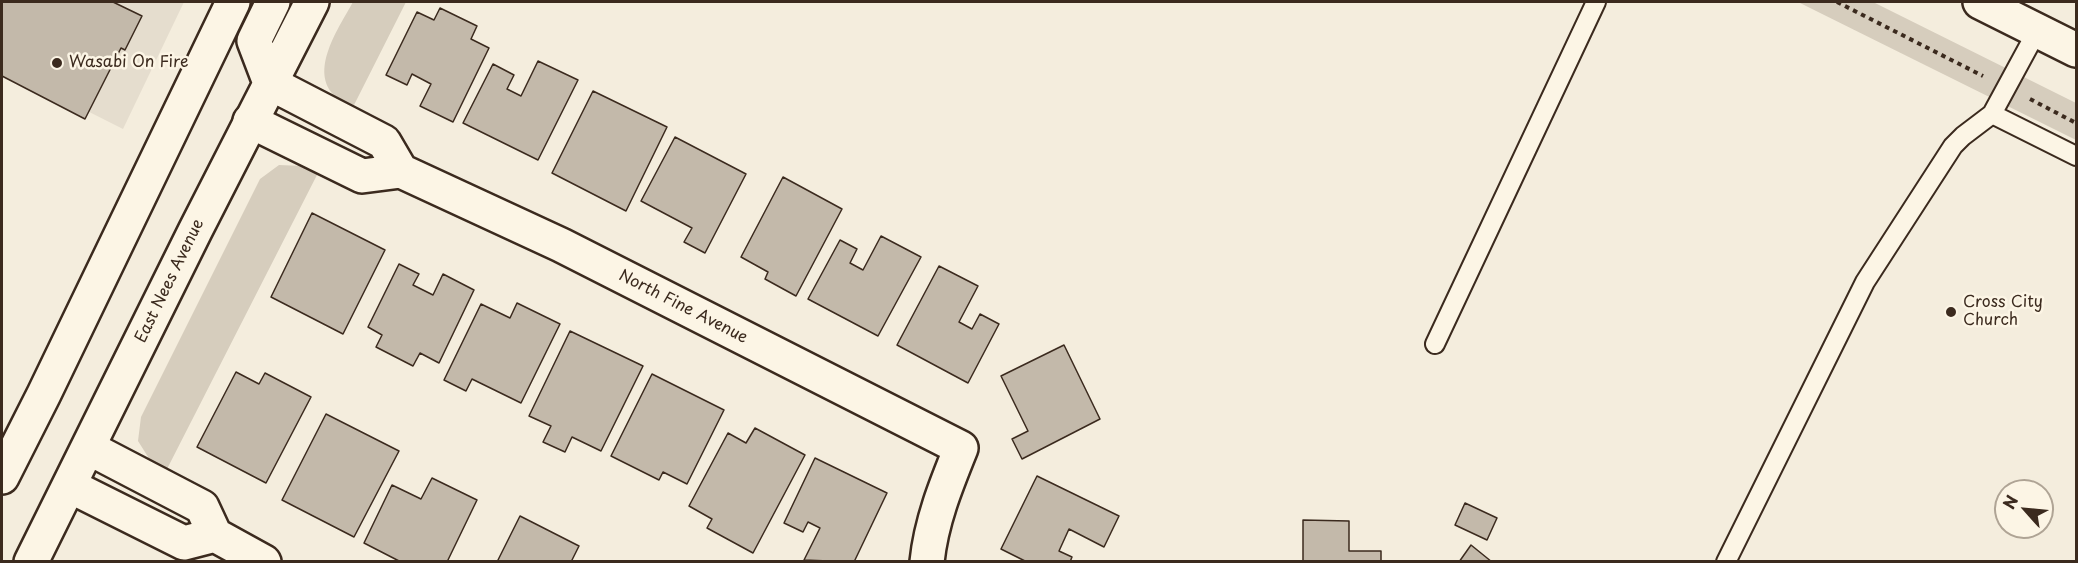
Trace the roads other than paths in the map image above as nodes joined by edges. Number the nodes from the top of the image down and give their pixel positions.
1 (233, 2) edge
2 (273, 2) edge
3 (312, 2) edge
4 (1596, 2) edge
5 (1980, 2) edge
6 (2037, 31) junction
7 (2076, 50) edge
8 (270, 83) junction
9 (1992, 114) junction
10 (250, 121) junction
11 (2076, 156) edge
12 (401, 171) junction
13 (1435, 344) dead end
14 (89, 448) junction
15 (2, 477) edge
16 (70, 486) junction
17 (215, 535) junction
18 (31, 561) edge
19 (264, 561) edge
20 (927, 561) edge
21 (1726, 561) edge

1 - 15 street
2 - 8 street
3 - 8 street, East Nees Avenue
4 - 13 lane
5 - 6 street
6 - 7 street
6 - 9 lane
8 - 10 street, East Nees Avenue
8 - 12 street
9 - 11 lane
9 - 21 lane
10 - 12 street
10 - 14 street, East Nees Avenue
12 - 20 street, North Fine Avenue
14 - 16 street, East Nees Avenue
14 - 17 street
16 - 17 street
16 - 18 street, East Nees Avenue
17 - 19 street

